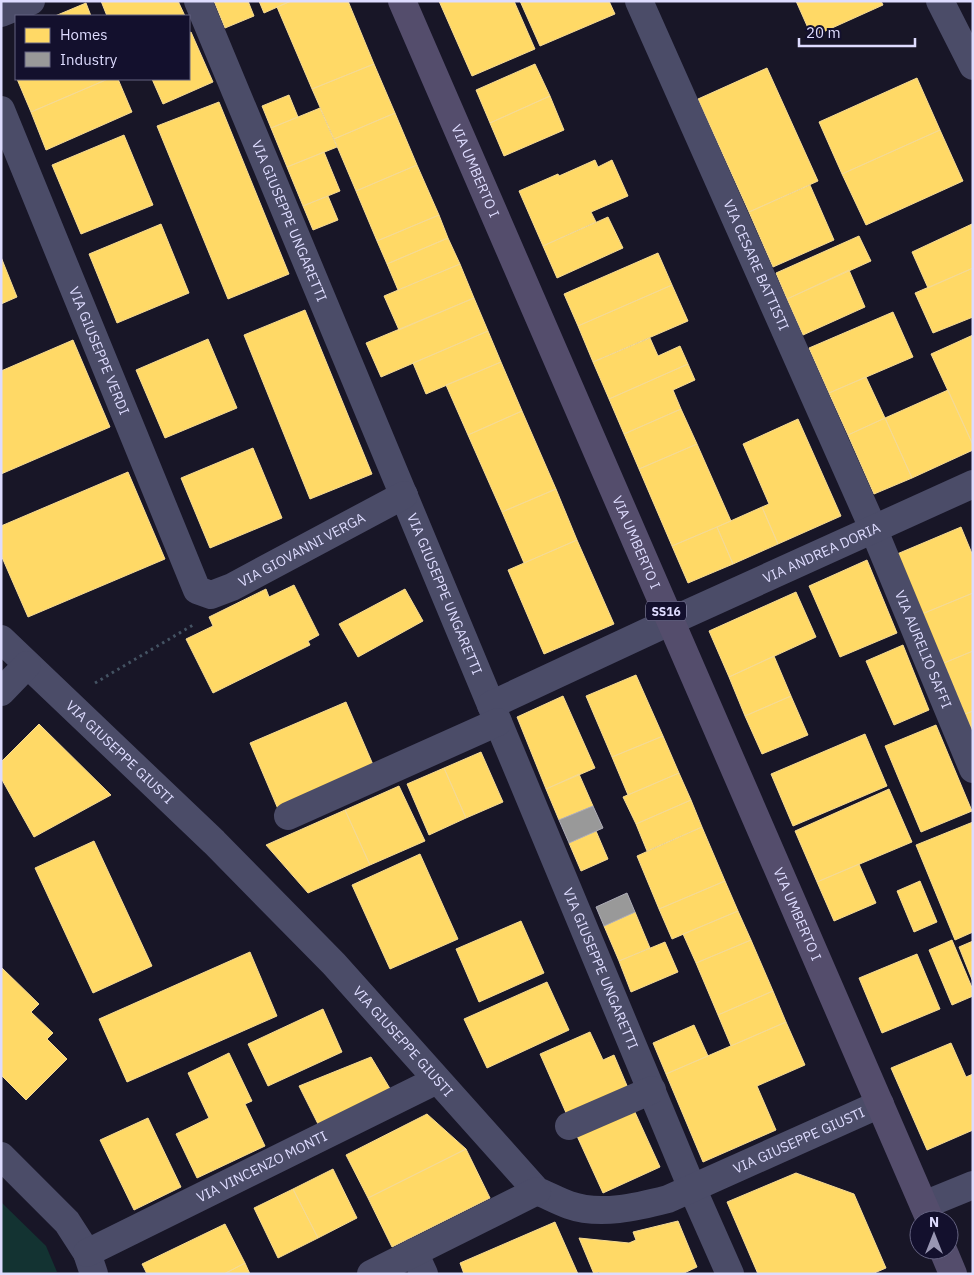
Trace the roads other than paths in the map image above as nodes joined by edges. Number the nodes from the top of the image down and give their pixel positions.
1 (31, 1) edge
2 (198, 1) edge
3 (402, 1) edge
4 (639, 1) edge
5 (940, 1) edge
6 (1, 12) edge
7 (973, 66) edge
8 (1, 110) edge
9 (973, 484) edge
10 (404, 495) junction
11 (874, 528) junction
12 (204, 593) joint
13 (671, 621) junction
14 (1, 639) edge
15 (27, 664) junction
16 (1, 692) edge
17 (495, 714) junction
18 (973, 768) edge
19 (288, 816) dead end
20 (437, 1080) junction
21 (652, 1090) junction
22 (880, 1104) junction
23 (569, 1126) dead end
24 (1, 1156) edge
25 (973, 1185) edge
26 (692, 1188) junction
27 (537, 1191) junction
28 (926, 1210) edge
29 (932, 1210) edge
30 (947, 1260) edge
31 (91, 1263) edge
32 (419, 1263) edge
33 (371, 1274) edge
34 (730, 1274) edge
35 (953, 1274) edge

1 - 6 street
2 - 10 street, VIA GIUSEPPE UNGARETTI
3 - 13 main road, VIA UMBERTO I / SS16
4 - 11 street, VIA CESARE BATTISTI
5 - 7 street
8 - 12 street, VIA GIUSEPPE VERDI
9 - 11 street, VIA ANDREA DORIA
10 - 12 street, VIA GIOVANNI VERGA
10 - 17 street, VIA GIUSEPPE UNGARETTI
11 - 13 street, VIA ANDREA DORIA
11 - 18 street, VIA AURELIO SAFFI
13 - 17 street, VIA ANDREA DORIA
13 - 22 main road, VIA UMBERTO I / SS16
14 - 15 street, VIA GIUSEPPE GIUSTI
15 - 16 street
15 - 20 street, VIA GIUSEPPE GIUSTI
17 - 19 street, VIA ANDREA DORIA
17 - 21 street, VIA GIUSEPPE UNGARETTI
20 - 27 street, VIA GIUSEPPE GIUSTI
20 - 31 street, VIA VINCENZO MONTI
21 - 23 street
21 - 26 street, VIA GIUSEPPE UNGARETTI
22 - 26 street, VIA GIUSEPPE GIUSTI
22 - 28 main road, VIA UMBERTO I / SS16
24 - 31 street
25 - 29 street
26 - 27 street, VIA GIUSEPPE GIUSTI
26 - 34 street, VIA GIUSEPPE UNGARETTI
27 - 32 street
30 - 35 main road
32 - 33 street

